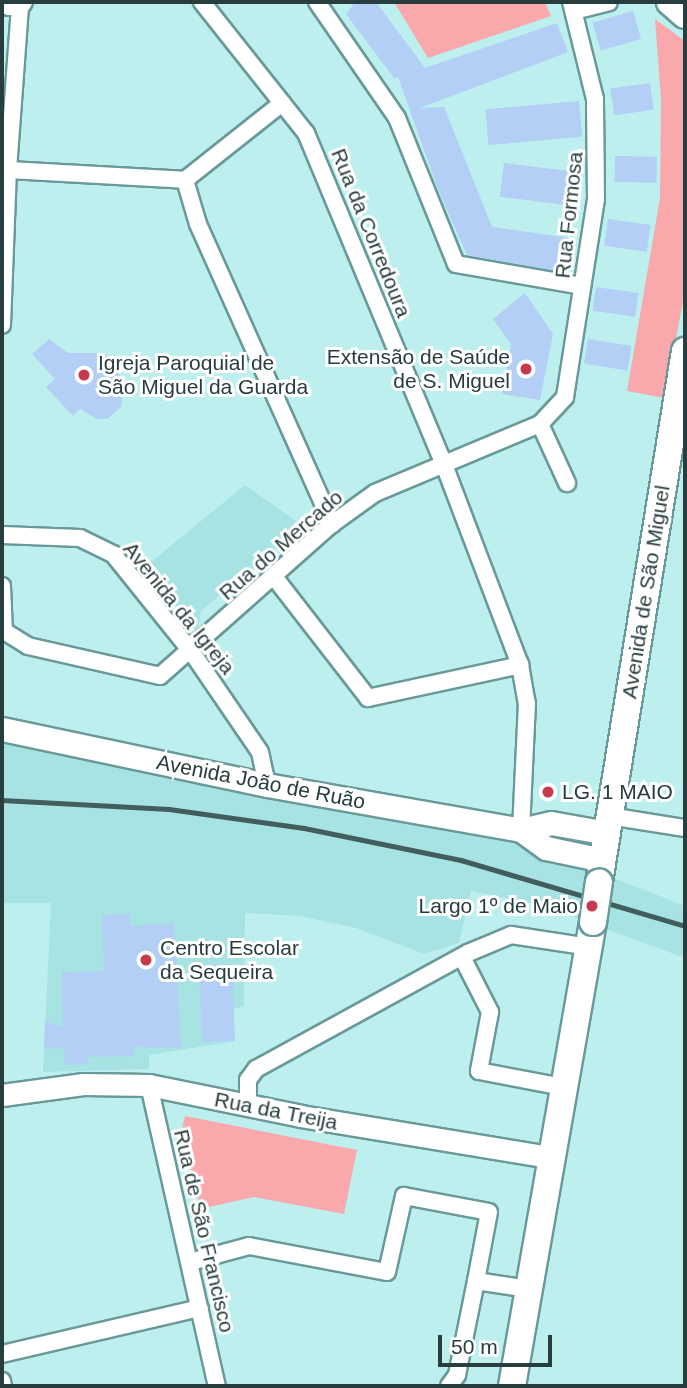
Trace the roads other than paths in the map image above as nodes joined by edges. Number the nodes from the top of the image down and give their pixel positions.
1 (202, 2) edge
2 (317, 2) edge
3 (609, 2) edge
4 (670, 2) edge
5 (22, 5) edge
6 (2, 6) edge
7 (573, 6) edge
8 (685, 16) edge
9 (282, 103) junction
10 (8, 170) junction
11 (185, 180) junction
12 (582, 286) junction
13 (3, 287) edge
14 (2, 325) edge
15 (685, 351) edge
16 (540, 424) junction
17 (677, 456) edge
18 (443, 462) junction
19 (566, 483) dead end
20 (331, 524) junction
21 (2, 536) edge
22 (275, 578) junction
23 (2, 586) edge
24 (191, 651) junction
25 (520, 665) junction
26 (2, 729) edge
27 (267, 785) junction
28 (608, 825) junction
29 (685, 828) edge
30 (521, 830) junction
31 (601, 871) junction
32 (591, 934) junction
33 (462, 957) junction
34 (149, 1085) junction
35 (562, 1087) junction
36 (2, 1095) edge
37 (248, 1106) junction
38 (549, 1157) junction
39 (190, 1262) junction
40 (476, 1281) junction
41 (528, 1289) junction
42 (200, 1308) junction
43 (2, 1354) edge
44 (2, 1381) edge
45 (3, 1386) edge
46 (217, 1386) edge
47 (449, 1386) edge
48 (512, 1386) edge

1 - 9 street, Rua da Corredoura
2 - 12 street
3 - 7 street
4 - 8 main road
5 - 6 street
5 - 10 street
7 - 12 street, Rua Formosa
9 - 11 street
9 - 18 street, Rua da Corredoura
10 - 11 street
10 - 13 street
11 - 20 street
12 - 16 street, Rua Formosa
13 - 14 street
15 - 17 main road, Avenida de São Miguel
16 - 18 street, Rua Formosa
16 - 19 street
17 - 28 main road, Avenida de São Miguel
18 - 20 street, Rua do Mercado
18 - 25 street, Rua da Corredoura
20 - 22 street, Rua do Mercado
21 - 24 street, Avenida da Igreja
22 - 24 street, Rua do Mercado
22 - 25 street
23 - 24 street, Rua do Mercado
24 - 27 street, Avenida da Igreja
25 - 30 street, Rua da Corredoura
26 - 27 main road, Avenida João de Ruão
27 - 30 main road, Avenida João de Ruão
28 - 29 street
28 - 30 main road
28 - 31 main road, Avenida de São Miguel
30 - 31 main road
31 - 32 main road, Avenida de São Miguel, bridge
32 - 33 street
32 - 35 main road, Avenida de São Miguel
33 - 35 street
33 - 37 street
34 - 36 street, Rua da Treija
34 - 37 street, Rua da Treija
34 - 39 street, Rua de São Francisco
35 - 38 main road, Avenida de São Miguel
37 - 38 street, Rua da Treija
38 - 41 main road, Avenida de São Miguel
39 - 40 street
39 - 42 street, Rua de São Francisco
40 - 41 street
40 - 47 street
41 - 48 main road, Avenida de São Miguel
42 - 43 street
42 - 46 street, Rua de São Francisco
44 - 45 street

